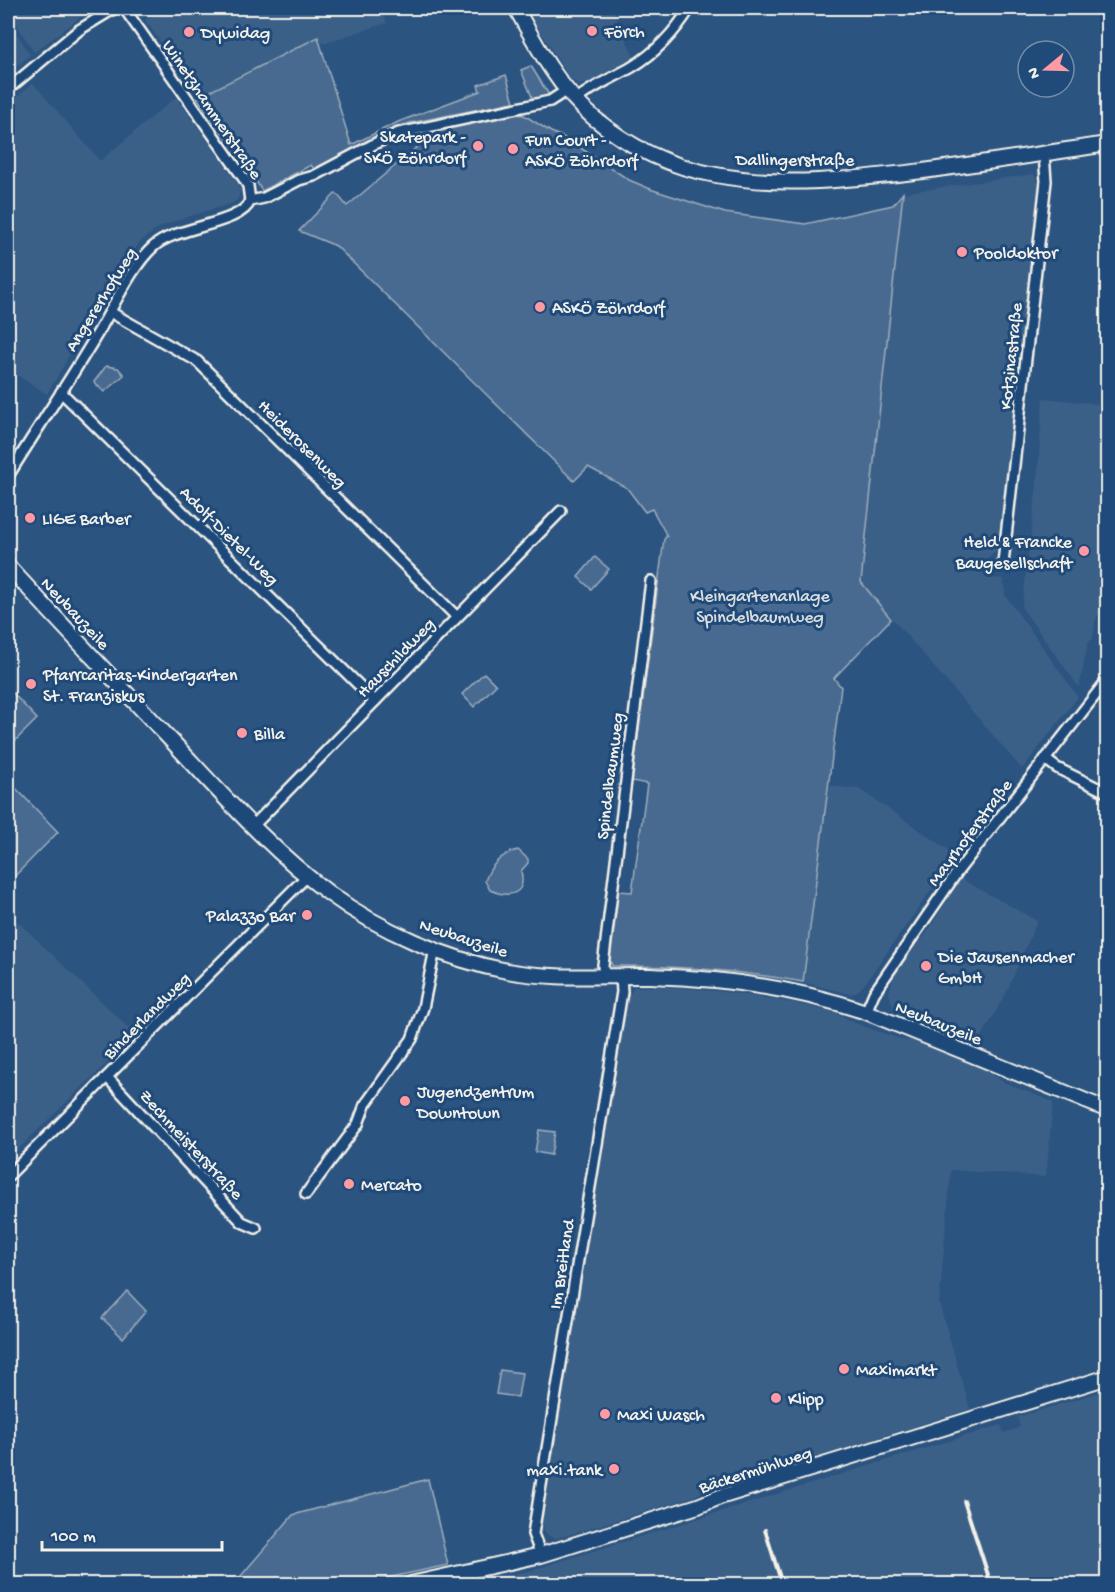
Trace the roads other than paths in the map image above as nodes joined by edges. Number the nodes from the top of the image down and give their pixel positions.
1 (115, 8) edge
2 (124, 8) edge
3 (516, 8) edge
4 (690, 8) edge
5 (8, 89) edge
6 (572, 95) junction
7 (1107, 144) edge
8 (1044, 154) junction
9 (250, 201) junction
10 (110, 312) junction
11 (61, 392) junction
12 (8, 476) edge
13 (561, 511) dead end
14 (1003, 563) dead end
15 (8, 566) edge
16 (651, 580) dead end
17 (457, 617) junction
18 (1107, 678) edge
19 (375, 701) junction
20 (1045, 759) junction
21 (1107, 793) edge
22 (253, 826) junction
23 (307, 876) junction
24 (435, 949) junction
25 (604, 976) junction
26 (621, 976) junction
27 (866, 1012) junction
28 (107, 1077) junction
29 (1107, 1110) edge
30 (8, 1176) edge
31 (306, 1194) dead end
32 (256, 1228) dead end
33 (1107, 1377) edge
34 (541, 1556) junction
35 (411, 1584) edge

1 - 5 street
2 - 9 street, Winetzhammerstraße
3 - 6 street, Dallingerstraße
4 - 6 street, Angererhofweg
6 - 8 street, Dallingerstraße
6 - 9 street, Angererhofweg
7 - 8 street, Dallingerstraße
8 - 14 street, Kotzinastraße
9 - 10 street, Angererhofweg
10 - 11 street, Angererhofweg
10 - 17 street, Heiderosenweg
11 - 12 street, Angererhofweg
11 - 19 street, Adolf-Dietel-Weg
13 - 17 street, Hauschildweg
15 - 22 street, Neubauzeile
16 - 25 street, Spindelbaumweg
17 - 19 street, Hauschildweg
18 - 20 street, Mayrhoferstraße
19 - 22 street, Hauschildweg
20 - 21 street
20 - 27 street, Mayrhoferstraße
22 - 23 street, Neubauzeile
23 - 24 street, Neubauzeile
23 - 28 street, Binderlandweg
24 - 25 street, Neubauzeile
24 - 31 street
25 - 26 street, Neubauzeile
26 - 27 street, Neubauzeile
26 - 34 street, Im Breitland
27 - 29 street, Neubauzeile
28 - 30 street, Binderlandweg
28 - 32 street, Zechmeisterstraße
33 - 34 street, Bäckermühlweg
34 - 35 street, Bäckermühlweg

